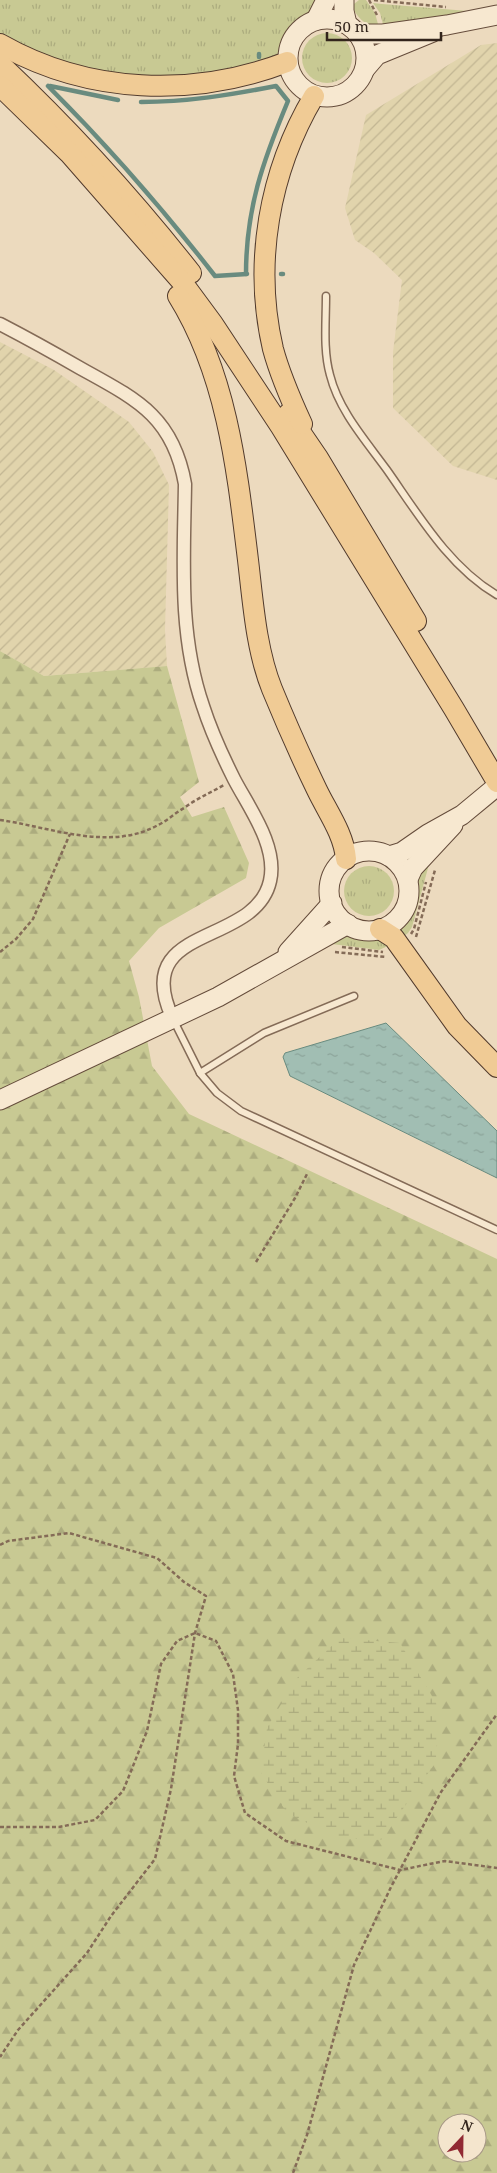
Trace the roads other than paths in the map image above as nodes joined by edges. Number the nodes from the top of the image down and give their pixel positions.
1 (326, 0) edge
2 (344, 0) edge
3 (497, 15) edge
4 (450, 16) junction
5 (316, 20) junction
6 (352, 29) junction
7 (0, 44) edge
8 (287, 62) junction
9 (0, 64) edge
10 (364, 69) junction
11 (0, 86) edge
12 (314, 96) junction
13 (139, 233) junction
14 (326, 296) dead end
15 (0, 324) edge
16 (318, 458) junction
17 (497, 595) edge
18 (494, 769) edge
19 (497, 786) edge
20 (462, 815) junction
21 (389, 856) junction
22 (346, 859) junction
23 (408, 879) junction
24 (332, 903) junction
25 (348, 924) junction
26 (380, 929) junction
27 (278, 962) junction
28 (354, 996) dead end
29 (173, 1018) junction
30 (497, 1067) edge
31 (200, 1073) junction
32 (0, 1100) edge
33 (497, 1230) edge

1 - 5 street
2 - 6 street
3 - 4 street
4 - 6 street
4 - 10 street
5 - 6 street
5 - 8 street
6 - 10 street
7 - 8 main road
8 - 12 street
9 - 16 main road
10 - 12 street
11 - 13 main road
12 - 16 main road
13 - 18 main road
13 - 22 main road
14 - 17 lane
15 - 29 street
16 - 18 main road
19 - 20 street
20 - 21 street
20 - 23 street
21 - 22 street
21 - 23 street
22 - 24 street
23 - 26 street
24 - 25 street
24 - 27 street
25 - 26 street
25 - 27 street
26 - 30 main road
27 - 29 street
28 - 31 lane
29 - 31 lane
29 - 32 street
31 - 33 lane

